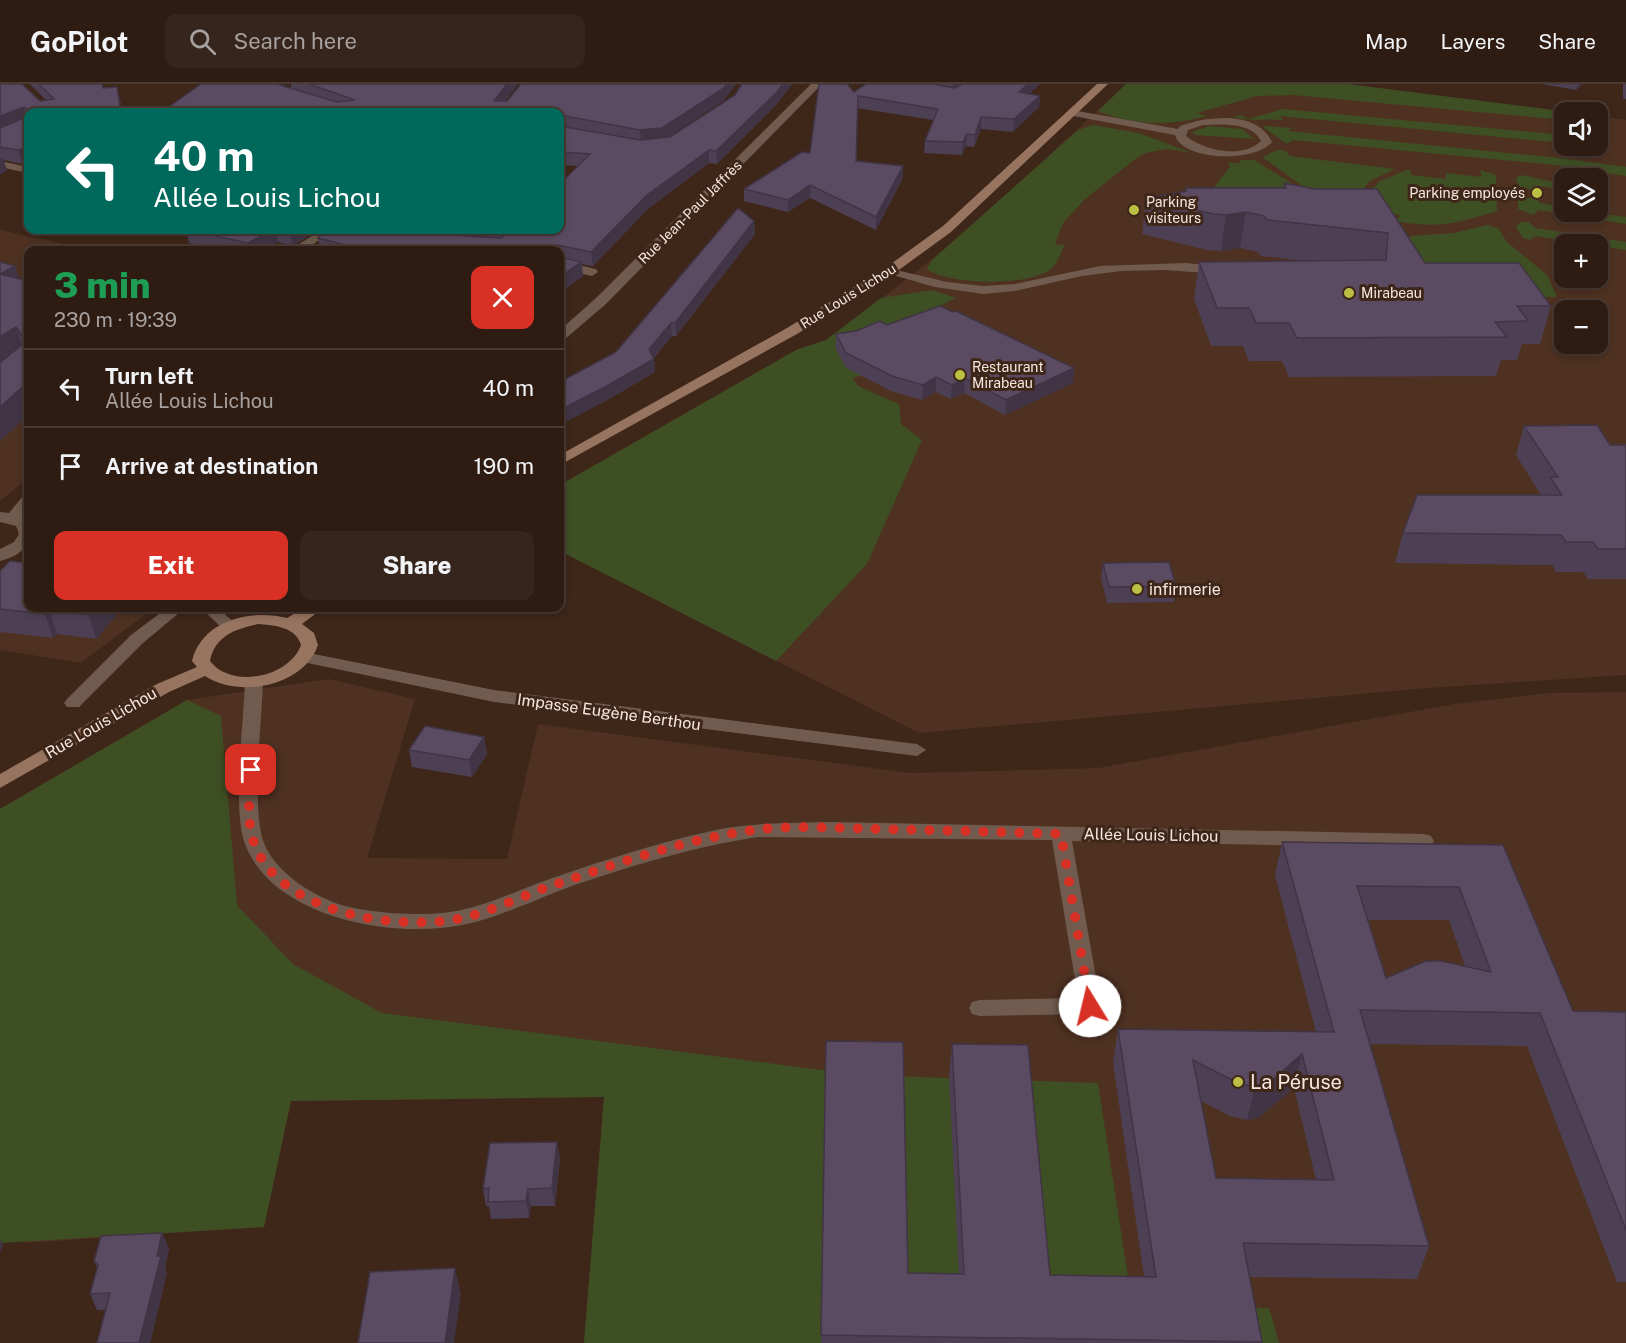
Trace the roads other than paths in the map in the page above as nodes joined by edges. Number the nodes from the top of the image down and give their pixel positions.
1 (817, 84) edge
2 (1103, 84) edge
3 (1072, 113) junction
4 (1180, 132) junction
5 (0, 164) edge
6 (24, 169) edge
7 (322, 234) edge
8 (303, 246) edge
9 (564, 266) edge
10 (592, 272) dead end
11 (888, 272) junction
12 (1230, 272) edge
13 (564, 333) edge
14 (564, 459) edge
15 (24, 502) edge
16 (6, 518) edge
17 (24, 526) edge
18 (24, 546) edge
19 (0, 556) edge
20 (172, 612) edge
21 (214, 612) edge
22 (309, 612) edge
23 (291, 623) junction
24 (230, 626) junction
25 (303, 657) junction
26 (205, 669) junction
27 (254, 681) junction
28 (73, 703) dead end
29 (917, 750) dead end
30 (0, 782) edge
31 (1061, 834) junction
32 (1425, 841) edge
33 (980, 1008) dead end

1 - 13 street, Rue Jean-Paul Jaffrès
2 - 3 main road, Rue Louis Lichou
3 - 4 street
3 - 11 main road, Rue Louis Lichou
4 - 4 street
5 - 6 street
7 - 8 street
9 - 10 street
11 - 12 street
11 - 14 main road, Rue Louis Lichou
15 - 16 street
16 - 17 street
18 - 19 street
20 - 28 street
21 - 24 street
22 - 23 main road
23 - 24 main road
23 - 25 main road
24 - 26 main road
25 - 27 main road
25 - 29 street, Impasse Eugène Berthou
26 - 27 main road
26 - 30 main road, Rue Louis Lichou
27 - 31 street, Allée Louis Lichou
31 - 32 street, Allée Louis Lichou
31 - 33 street

